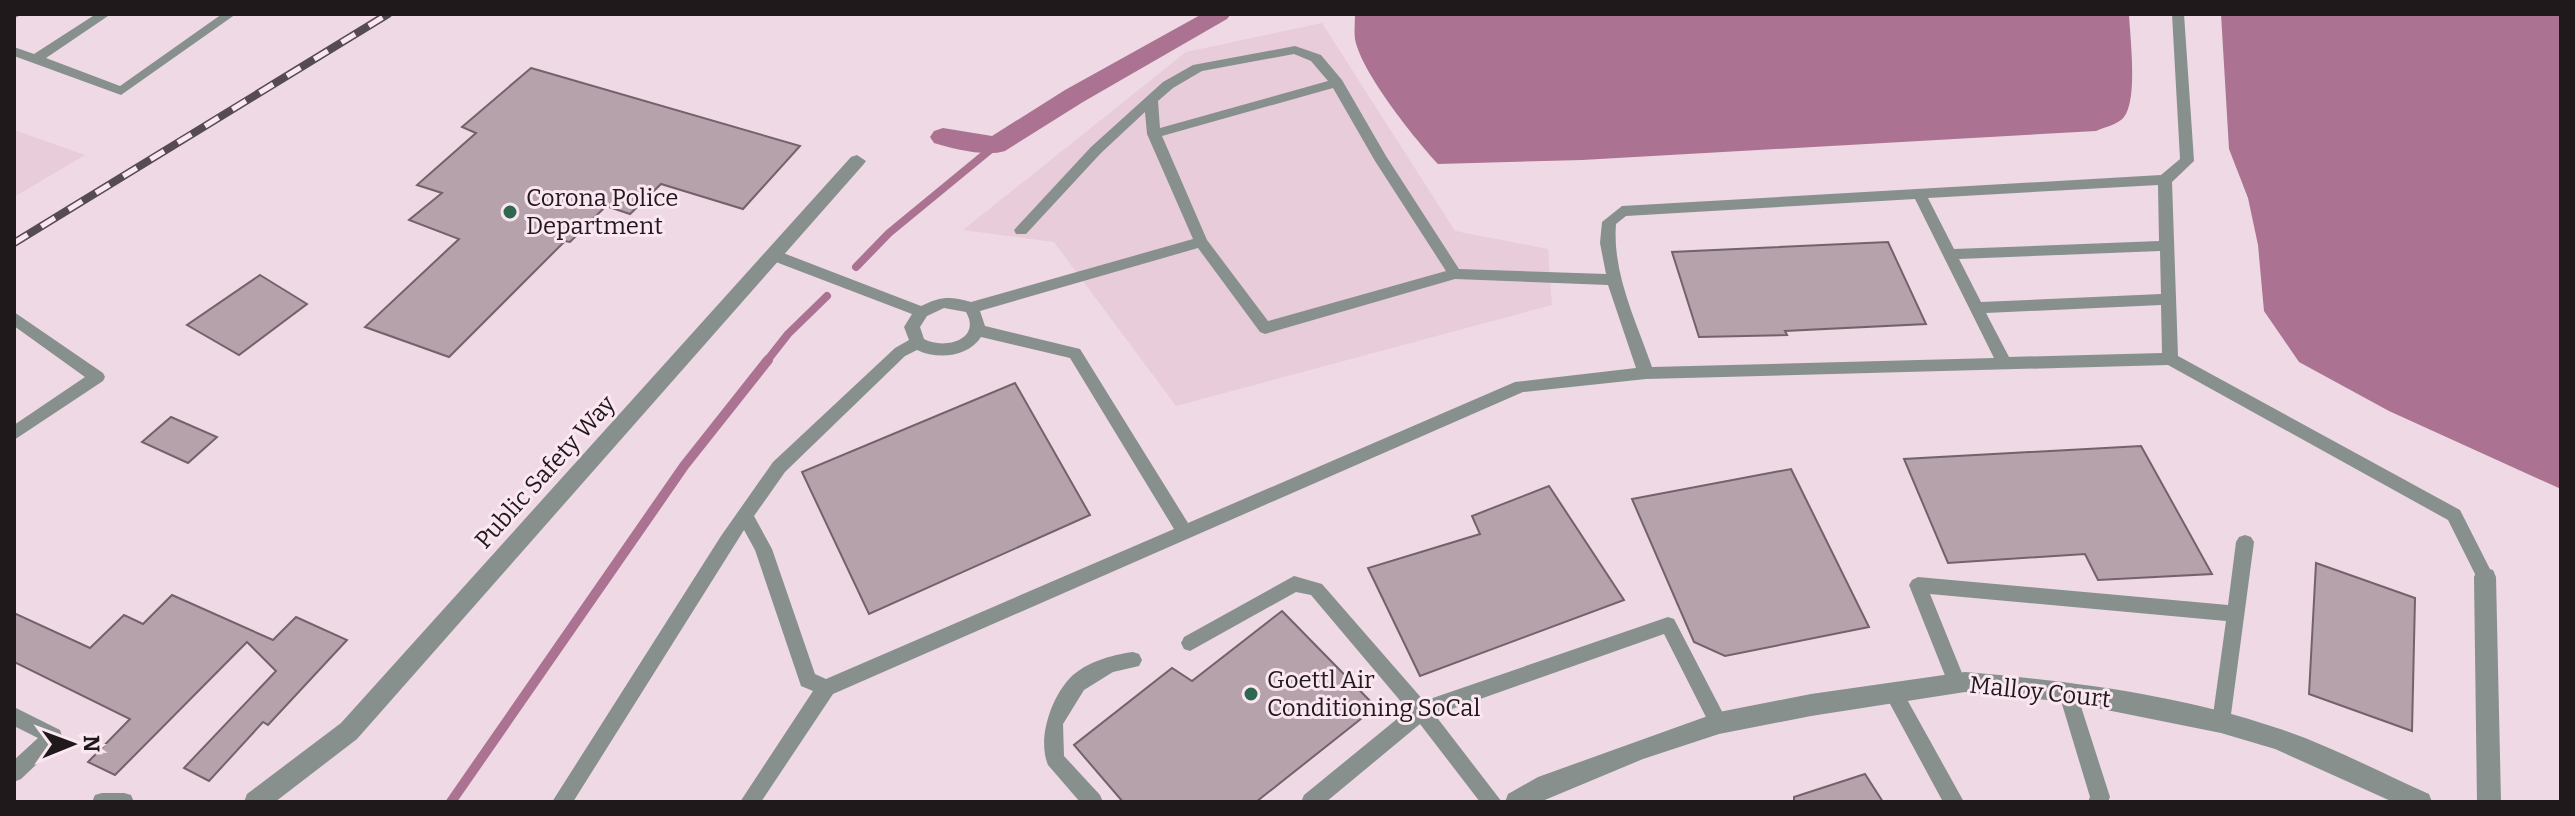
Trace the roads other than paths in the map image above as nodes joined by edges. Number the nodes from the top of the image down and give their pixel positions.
1 (105, 14) edge
2 (230, 14) edge
3 (2178, 14) edge
4 (14, 51) edge
5 (37, 58) junction
6 (1337, 83) junction
7 (1151, 100) junction
8 (1154, 134) junction
9 (857, 161) dead end
10 (2165, 180) junction
11 (1919, 194) junction
12 (1021, 230) dead end
13 (1201, 242) junction
14 (2166, 246) junction
15 (1949, 254) junction
16 (773, 255) junction
17 (1455, 274) junction
18 (1614, 280) junction
19 (2167, 299) junction
20 (971, 308) junction
21 (1976, 308) junction
22 (922, 312) junction
23 (14, 318) edge
24 (977, 330) junction
25 (917, 343) junction
26 (2170, 359) junction
27 (2004, 363) junction
28 (1646, 373) junction
29 (14, 434) edge
30 (745, 515) junction
31 (1185, 532) junction
32 (2245, 542) dead end
33 (2485, 577) joint
34 (2235, 614) junction
35 (1190, 643) dead end
36 (1133, 660) dead end
37 (1957, 683) junction
38 (826, 688) junction
39 (1892, 691) junction
40 (2067, 691) junction
41 (1421, 711) junction
42 (14, 716) edge
43 (2221, 722) junction
44 (1719, 723) junction
45 (14, 773) edge
46 (102, 802) edge
47 (124, 802) edge
48 (256, 802) edge
49 (562, 802) edge
50 (750, 802) edge
51 (1093, 802) edge
52 (1311, 802) edge
53 (1492, 802) edge
54 (1517, 802) edge
55 (1954, 802) edge
56 (2098, 802) edge
57 (2420, 802) edge
58 (2489, 802) edge

1 - 5 lane
2 - 5 lane
3 - 10 lane
4 - 5 lane
6 - 7 lane
6 - 8 lane
6 - 17 lane
7 - 8 lane
7 - 12 lane
8 - 13 lane
9 - 16 street, Public Safety Way
10 - 11 lane
10 - 14 lane
11 - 15 lane
11 - 18 lane
13 - 17 lane
13 - 20 lane
14 - 15 lane
14 - 19 lane
15 - 21 lane
16 - 22 lane
16 - 48 street, Public Safety Way
17 - 18 lane
18 - 28 lane
19 - 21 lane
19 - 26 lane
20 - 22 lane
20 - 24 lane
21 - 27 lane
22 - 25 lane
23 - 29 lane
24 - 25 lane
24 - 31 lane
25 - 30 lane
26 - 27 lane
26 - 33 lane
27 - 28 lane
28 - 31 lane
30 - 38 lane
30 - 49 lane
31 - 38 lane
32 - 34 lane
33 - 58 street
34 - 37 lane
34 - 43 lane
35 - 41 lane
36 - 51 lane
37 - 39 street, Malloy Court
37 - 40 street, Malloy Court
38 - 50 lane
39 - 44 street, Malloy Court
39 - 55 lane
40 - 43 street, Malloy Court
40 - 56 lane
41 - 44 lane
41 - 52 lane
41 - 53 lane
42 - 45 lane
43 - 57 street, Malloy Court
44 - 54 street, Malloy Court
46 - 47 lane

